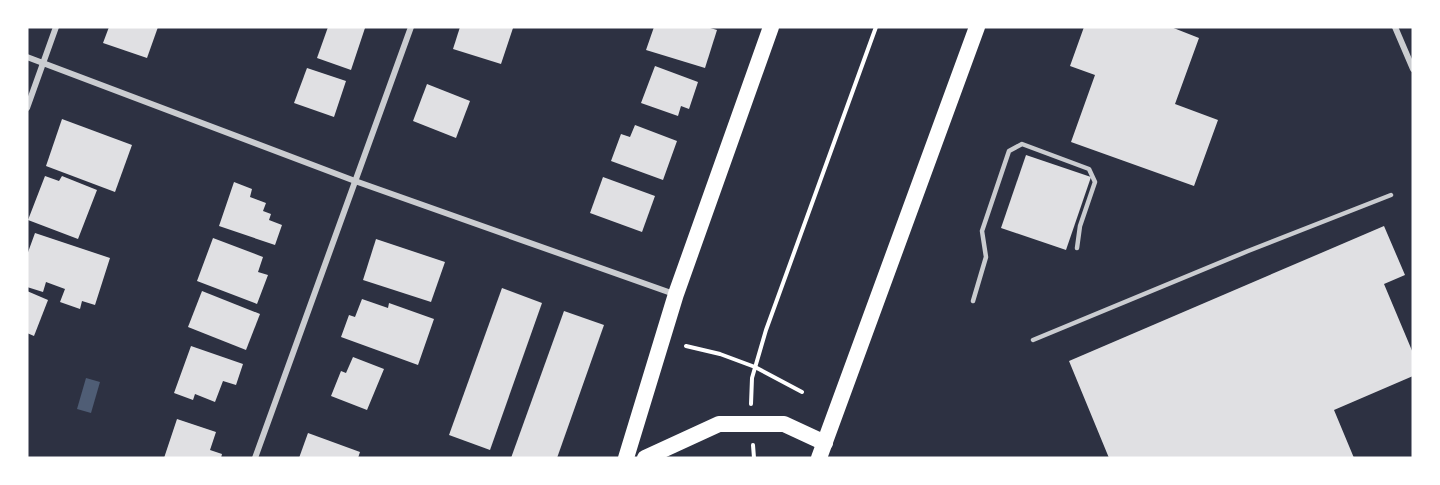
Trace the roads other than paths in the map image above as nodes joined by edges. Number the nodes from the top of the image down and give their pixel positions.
1 (56, 27) edge
2 (411, 27) edge
3 (771, 27) edge
4 (976, 27) edge
5 (1395, 27) edge
6 (27, 57) edge
7 (43, 63) junction
8 (1413, 69) edge
9 (27, 108) edge
10 (355, 181) junction
11 (1391, 195) dead end
12 (1077, 248) dead end
13 (676, 294) junction
14 (973, 301) dead end
15 (1033, 340) dead end
16 (822, 450) edge
17 (255, 458) edge
18 (626, 458) edge
19 (645, 458) edge

1 - 7 street
2 - 10 street
3 - 13 highway
4 - 16 highway
5 - 8 street
6 - 7 street
7 - 9 street
7 - 10 street
10 - 13 street
10 - 17 street
11 - 15 lane
12 - 14 lane
13 - 18 highway
16 - 19 highway

